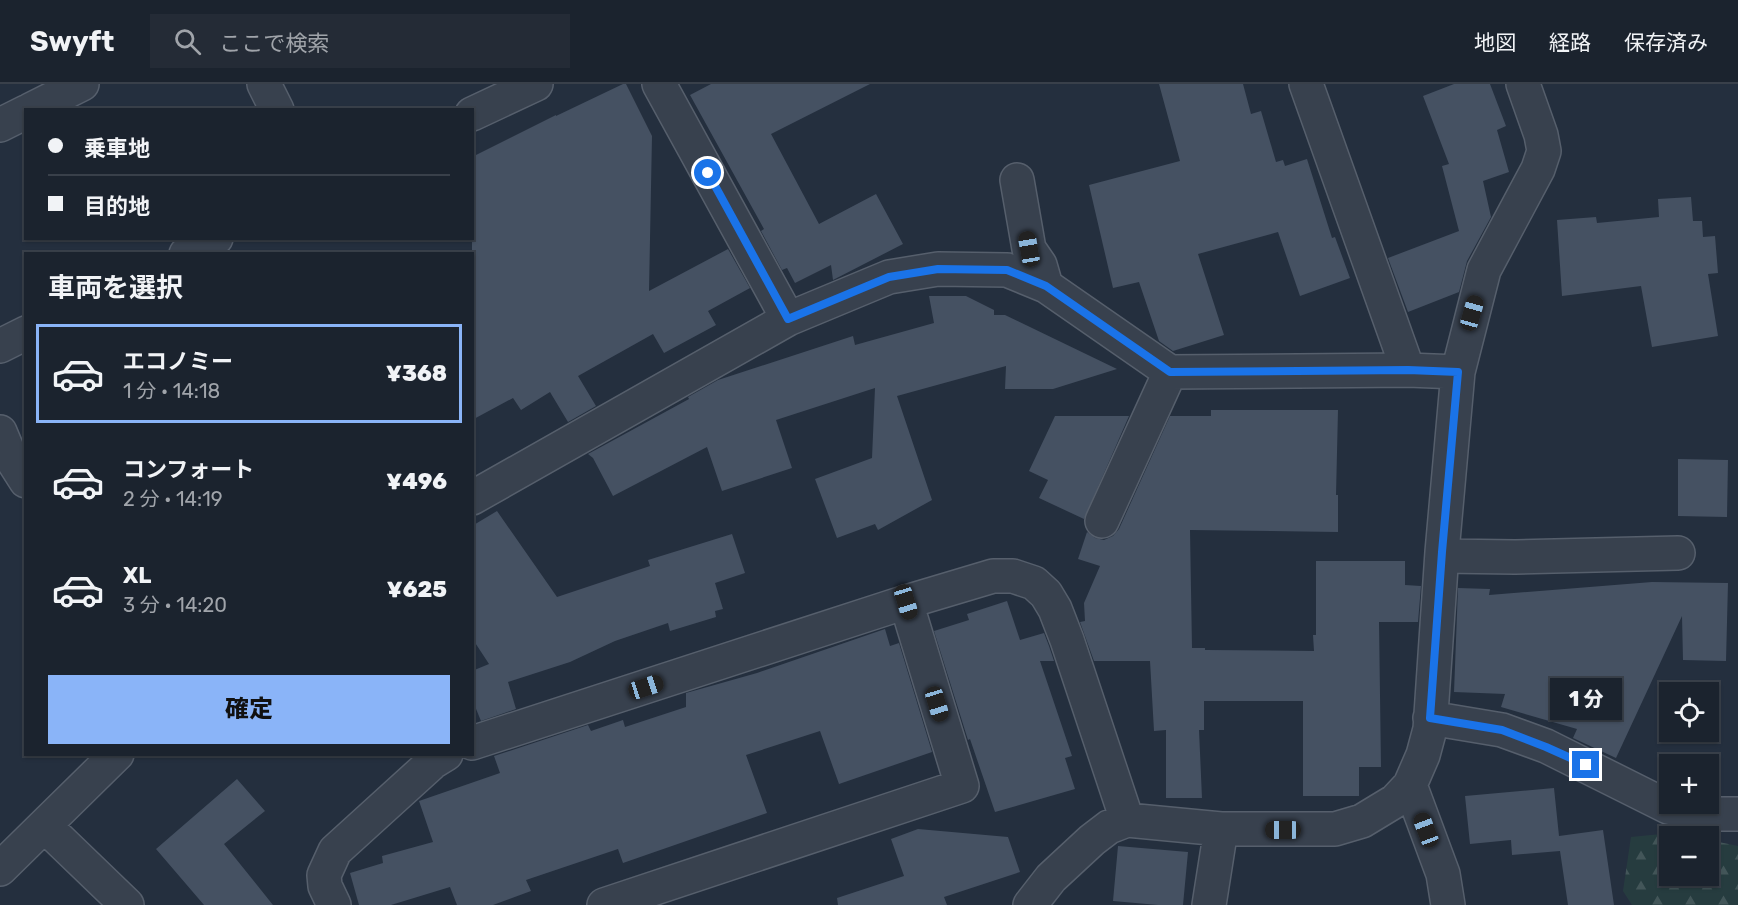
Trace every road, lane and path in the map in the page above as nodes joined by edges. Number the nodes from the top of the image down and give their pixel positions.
1 (81, 84) edge
2 (264, 84) edge
3 (536, 84) edge
4 (1306, 84) edge
5 (1524, 84) edge
6 (665, 86) edge
7 (34, 108) edge
8 (276, 108) edge
9 (24, 113) edge
10 (474, 113) edge
11 (0, 125) edge
12 (1017, 180) dead end
13 (212, 240) edge
14 (190, 252) edge
15 (1046, 286) junction
16 (788, 319) junction
17 (24, 334) edge
18 (0, 346) edge
19 (1408, 370) junction
20 (1170, 372) junction
21 (1458, 372) junction
22 (0, 432) edge
23 (24, 478) edge
24 (474, 497) edge
25 (1102, 521) dead end
26 (1678, 553) dead end
27 (1442, 556) junction
28 (906, 602) junction
29 (1430, 718) junction
30 (474, 742) edge
31 (115, 756) edge
32 (443, 756) edge
33 (1410, 785) junction
34 (1738, 814) edge
35 (1127, 820) junction
36 (45, 826) junction
37 (1221, 830) junction
38 (1072, 858) junction
39 (0, 869) edge
40 (127, 905) edge
41 (334, 905) edge
42 (604, 905) edge
43 (1030, 905) edge
44 (1054, 905) edge
45 (1209, 905) edge
46 (1448, 905) edge

1 - 7 street
2 - 8 street
3 - 10 street
4 - 19 street
5 - 21 street
6 - 16 street
9 - 11 street
12 - 15 street
13 - 14 street
15 - 16 street
15 - 20 street
16 - 24 street
17 - 18 street
19 - 20 street
19 - 21 street
20 - 25 street
21 - 27 street
22 - 23 street
26 - 27 street
27 - 29 street
28 - 30 street
28 - 35 street
28 - 42 street
29 - 33 street
29 - 34 street
31 - 36 street
32 - 41 street
33 - 37 street
33 - 46 street
35 - 37 street
35 - 38 street
36 - 39 street
36 - 40 street
37 - 45 street
38 - 43 street
38 - 44 street

